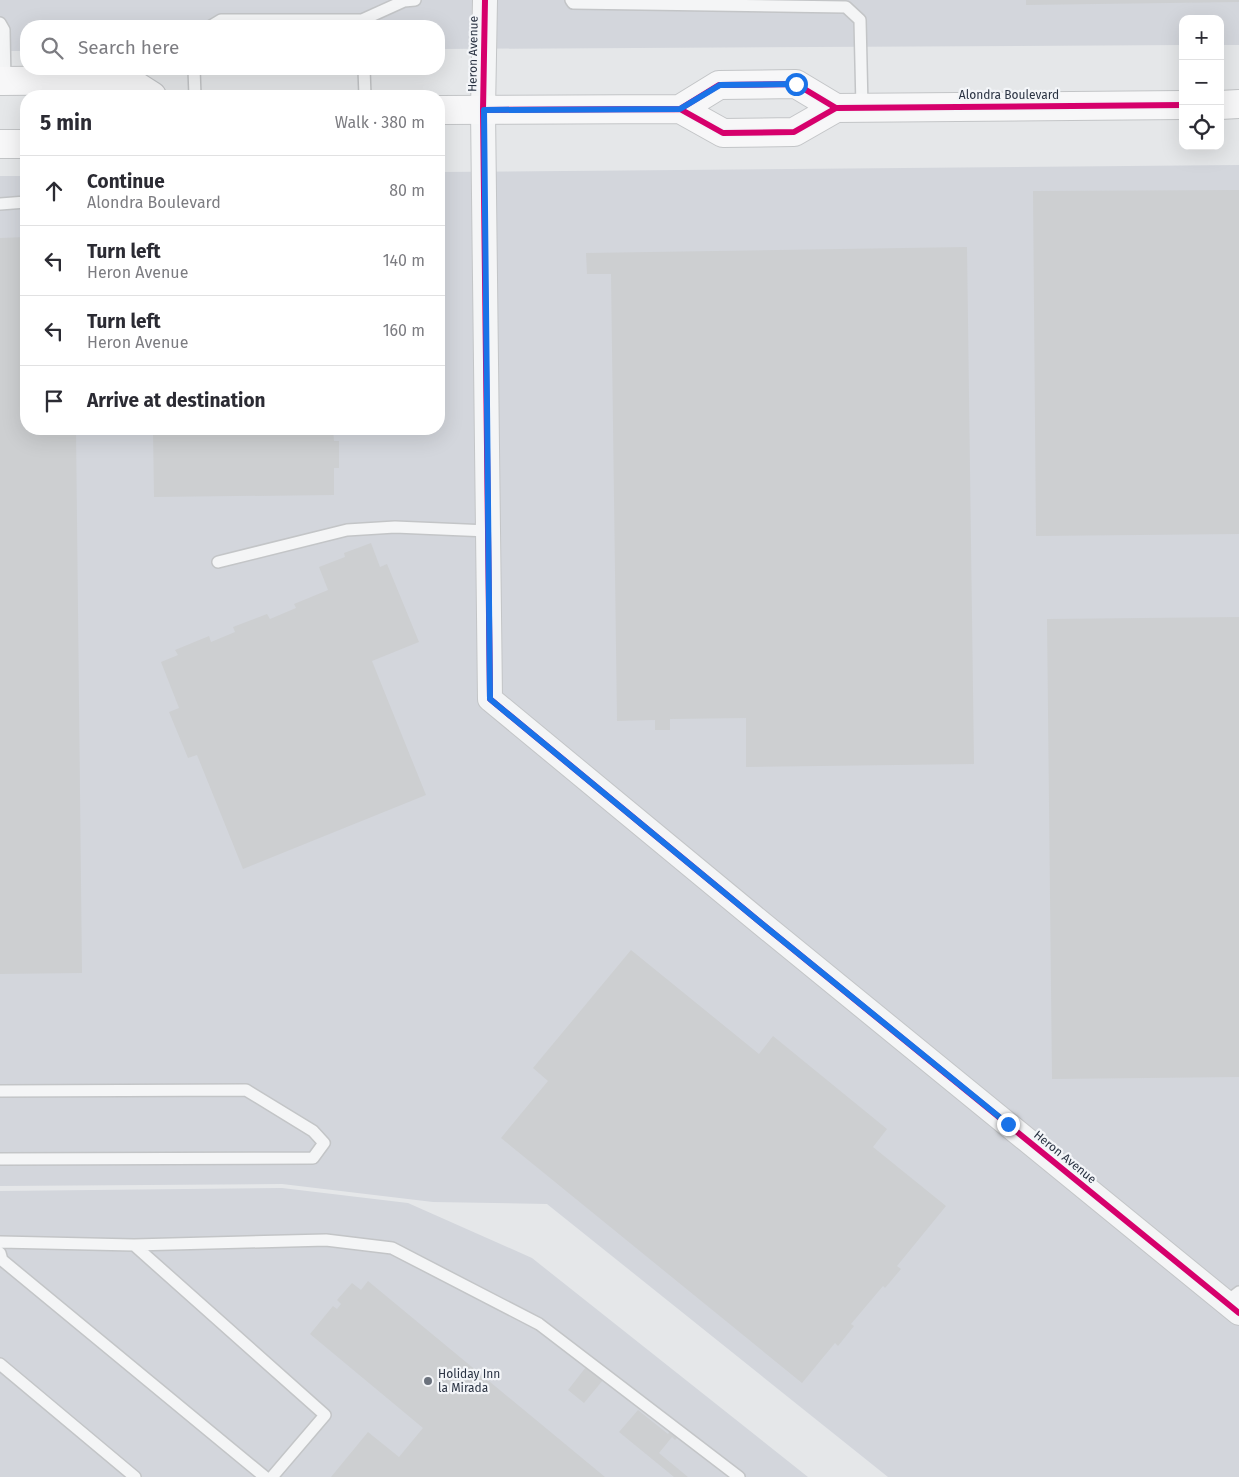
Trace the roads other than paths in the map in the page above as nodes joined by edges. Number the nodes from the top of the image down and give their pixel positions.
1 (415, 0) edge
2 (485, 0) edge
3 (571, 0) edge
4 (368, 20) edge
5 (0, 23) edge
6 (194, 75) edge
7 (364, 75) edge
8 (3, 81) edge
9 (143, 90) edge
10 (195, 90) edge
11 (365, 90) edge
12 (1239, 104) edge
13 (1179, 105) edge
14 (1224, 105) edge
15 (849, 108) junction
16 (680, 109) junction
17 (445, 110) edge
18 (484, 110) junction
19 (0, 144) edge
20 (20, 144) edge
21 (20, 202) edge
22 (0, 204) edge
23 (488, 531) junction
24 (218, 562) dead end
25 (0, 1090) edge
26 (0, 1159) edge
27 (0, 1242) edge
28 (134, 1245) junction
29 (0, 1253) edge
30 (1235, 1302) edge
31 (0, 1364) edge
32 (135, 1477) edge
33 (265, 1477) edge
34 (272, 1477) edge
35 (739, 1477) edge

1 - 4 lane
2 - 18 street, Heron Avenue
3 - 15 lane
5 - 8 lane
6 - 10 lane
7 - 11 lane
8 - 9 main road
12 - 14 main road
13 - 15 main road, Alondra Boulevard
15 - 16 main road, Alondra Boulevard
15 - 16 main road
16 - 18 main road, Alondra Boulevard
17 - 18 main road, Alondra Boulevard
18 - 23 street, Heron Avenue
19 - 20 main road
21 - 22 lane
23 - 24 lane
23 - 30 street, Heron Avenue
25 - 26 lane
27 - 28 lane
28 - 34 lane
28 - 35 lane
29 - 33 lane
31 - 32 lane

